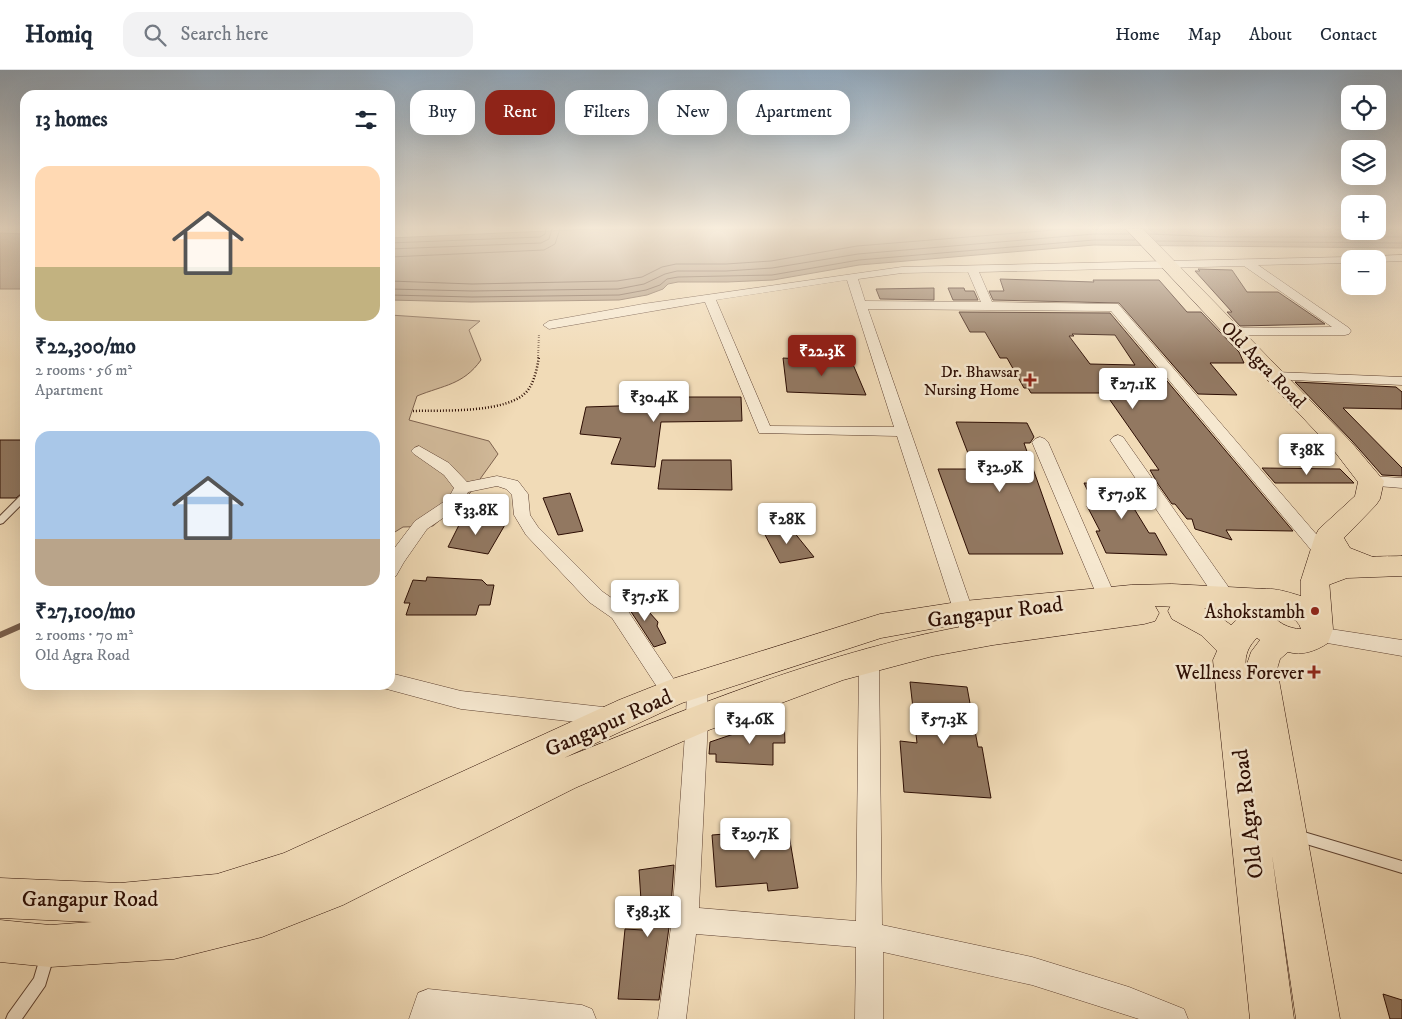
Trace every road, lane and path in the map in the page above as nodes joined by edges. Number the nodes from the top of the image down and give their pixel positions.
1 (874, 273) edge
2 (974, 273) edge
3 (1176, 273) edge
4 (1262, 273) edge
5 (851, 276) junction
6 (709, 298) junction
7 (860, 306) junction
8 (988, 306) junction
9 (549, 325) joint
10 (1233, 332) junction
11 (1275, 376) junction
12 (1402, 381) edge
13 (412, 411) dead end
14 (903, 432) junction
15 (1118, 440) dead end
16 (1040, 442) dead end
17 (419, 451) dead end
18 (1371, 481) junction
19 (1402, 483) edge
20 (462, 488) junction
21 (20, 501) edge
22 (0, 510) edge
23 (11, 510) junction
24 (0, 521) edge
25 (1322, 556) junction
26 (395, 564) edge
27 (1402, 566) edge
28 (1225, 597) junction
29 (1108, 598) junction
30 (1183, 612) junction
31 (1288, 624) junction
32 (968, 625) junction
33 (1402, 648) edge
34 (1233, 650) junction
35 (869, 660) junction
36 (395, 683) edge
37 (689, 700) junction
38 (615, 717) junction
39 (1287, 833) junction
40 (1402, 867) edge
41 (0, 898) edge
42 (685, 920) junction
43 (867, 935) junction
44 (0, 942) edge
45 (50, 946) junction
46 (13, 1019) edge
47 (423, 1019) edge
48 (582, 1019) edge
49 (672, 1019) edge
50 (869, 1019) edge
51 (1174, 1019) edge
52 (1272, 1019) edge
53 (1318, 1019) edge

1 - 5 street
2 - 8 street
3 - 10 main road, Old Agra Road
4 - 10 street
5 - 6 street
5 - 7 street
6 - 9 street
6 - 14 street
7 - 8 street
7 - 14 street
8 - 25 street
9 - 13 path
10 - 11 main road, Old Agra Road
11 - 12 street
11 - 18 main road, Old Agra Road
14 - 32 street
15 - 28 street
16 - 29 street
17 - 20 street
18 - 19 street
18 - 25 main road, Old Agra Road
20 - 26 street
20 - 37 street
21 - 23 lane
22 - 23 lane
23 - 24 lane
25 - 27 main road
25 - 31 main road
25 - 31 main road, Old Agra Road
28 - 29 main road, Gangapur Road
28 - 31 main road, Gangapur Road
29 - 32 main road, Gangapur Road
30 - 31 main road, Gangapur Road
30 - 32 main road, Gangapur Road
30 - 34 main road
31 - 33 street
31 - 34 main road, Old Agra Road
31 - 39 main road, Old Agra Road
32 - 35 main road, Gangapur Road
32 - 37 main road, Gangapur Road
34 - 52 main road, Old Agra Road
35 - 37 main road, Gangapur Road
35 - 43 street
36 - 38 street
37 - 38 main road, Gangapur Road
37 - 42 street
37 - 45 main road, Gangapur Road
38 - 41 main road, Gangapur Road
39 - 40 lane
39 - 53 main road, Old Agra Road
42 - 43 street
42 - 49 street
43 - 50 street
43 - 51 street
44 - 45 main road, Gangapur Road
45 - 46 lane
47 - 48 street

